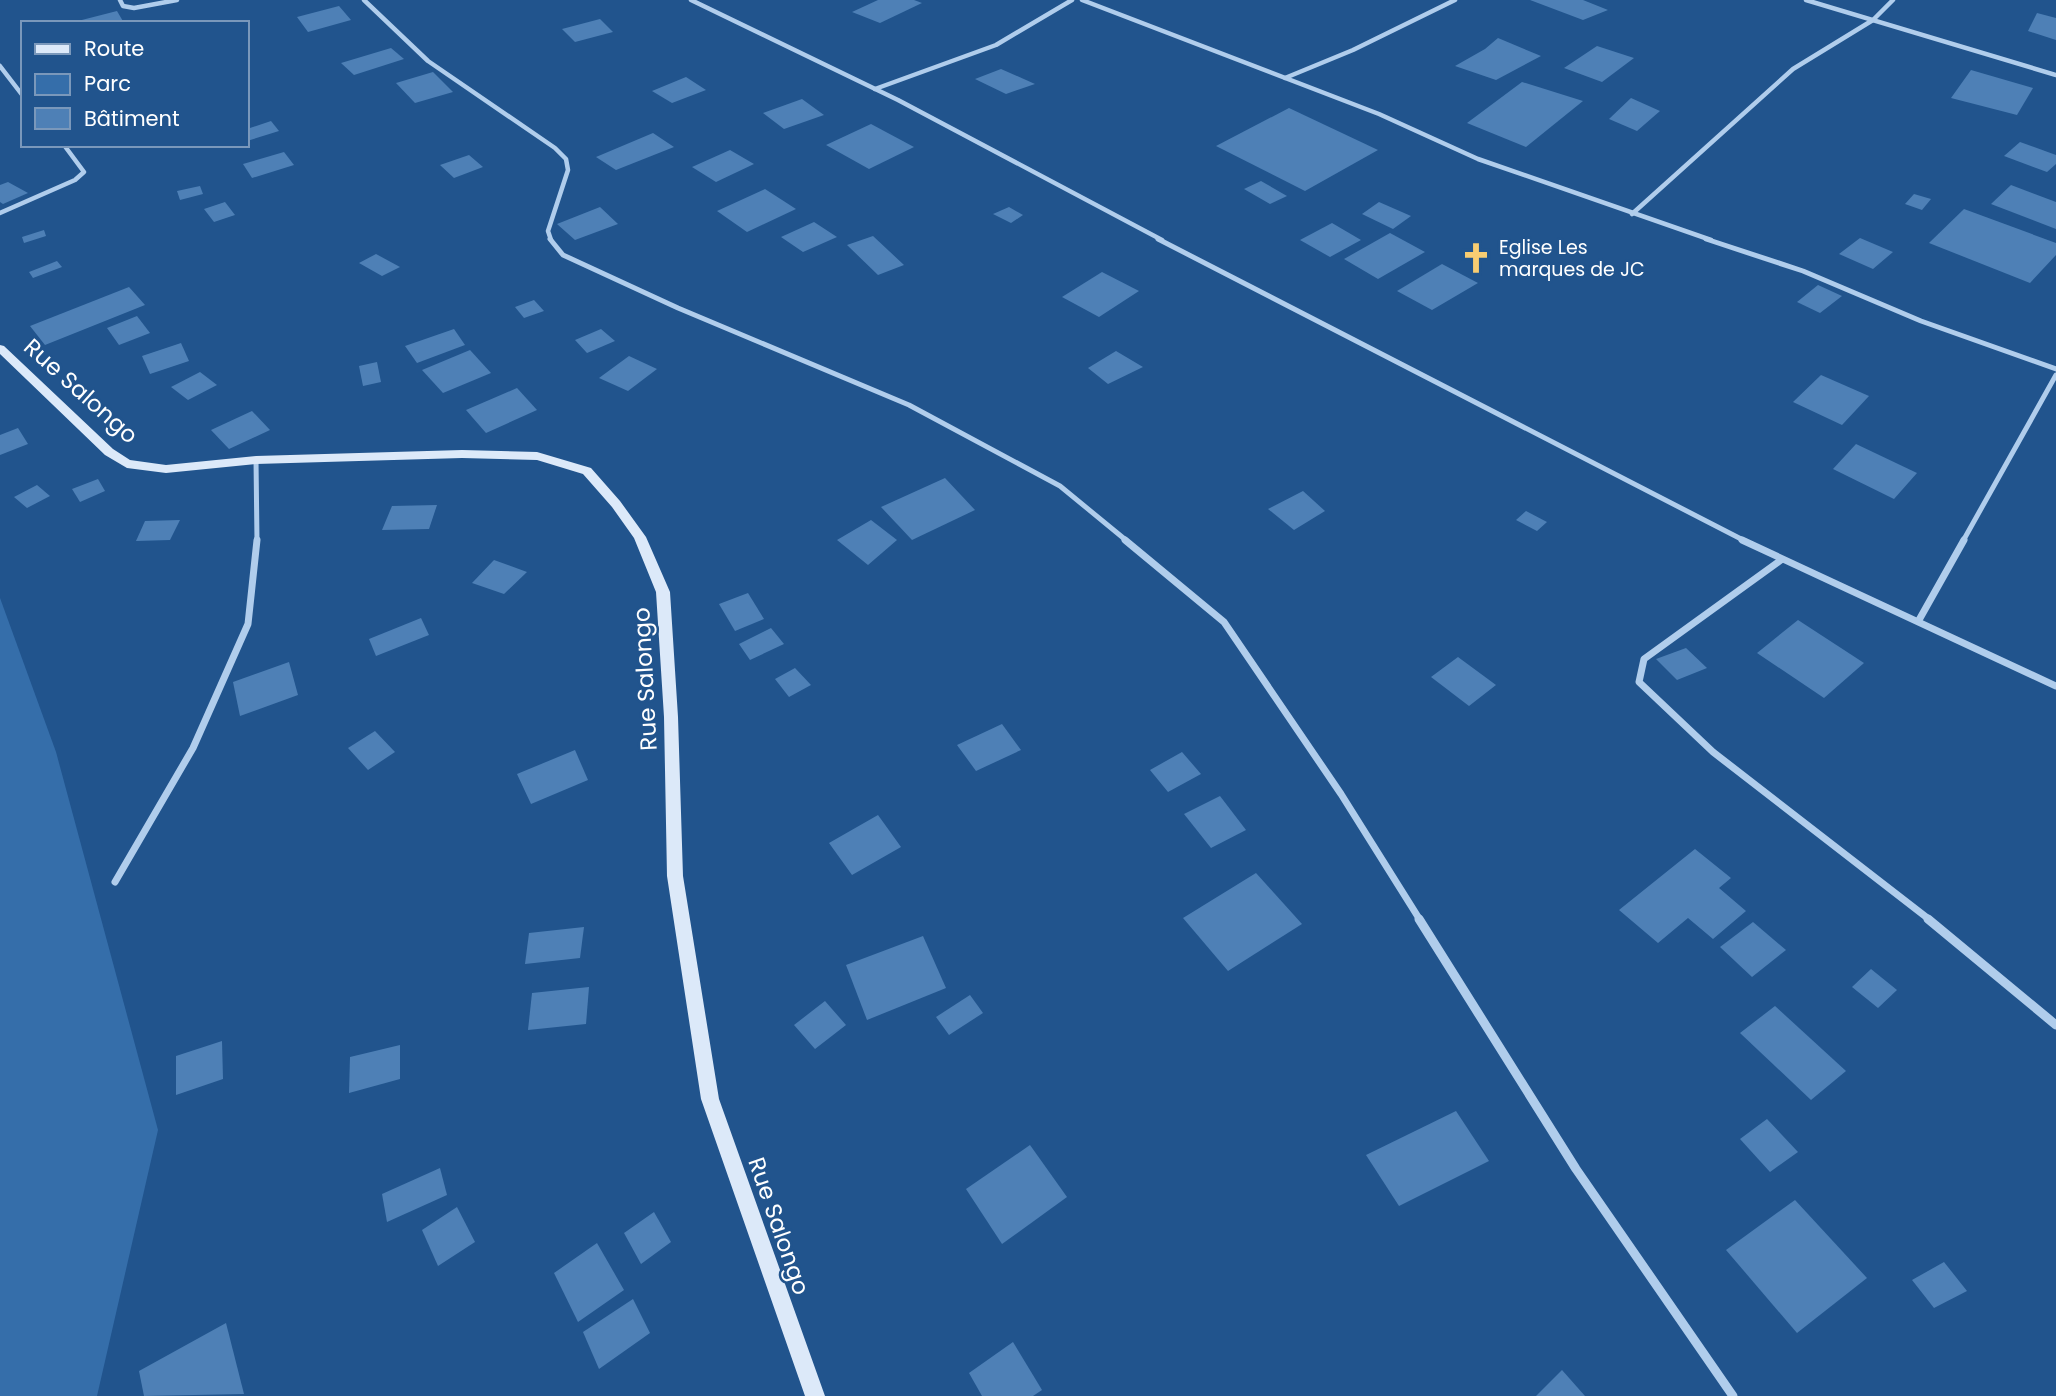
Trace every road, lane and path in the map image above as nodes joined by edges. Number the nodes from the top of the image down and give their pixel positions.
1 (120, 0) edge
2 (177, 0) edge
3 (691, 0) edge
4 (1072, 0) edge
5 (1082, 0) edge
6 (1455, 0) edge
7 (1806, 0) edge
8 (1893, 0) edge
9 (367, 1) edge
10 (1873, 20) junction
11 (0, 66) edge
12 (2056, 75) edge
13 (1284, 78) junction
14 (875, 89) junction
15 (21, 93) edge
16 (65, 147) edge
17 (0, 213) edge
18 (1632, 215) junction
19 (0, 348) edge
20 (2056, 369) edge
21 (2056, 375) edge
22 (256, 460) junction
23 (1781, 560) junction
24 (1919, 620) junction
25 (2056, 686) edge
26 (115, 882) dead end
27 (2056, 1025) edge
28 (815, 1396) edge
29 (1733, 1396) edge

1 - 2 street
3 - 14 street
4 - 14 street
5 - 13 street
6 - 13 street
7 - 10 street
8 - 10 street
9 - 29 street
10 - 12 street
10 - 18 street
11 - 15 street
13 - 18 street
14 - 23 street
16 - 17 street
18 - 20 street
19 - 22 street, Rue Salongo
21 - 24 street
22 - 26 street
22 - 28 street, Rue Salongo
23 - 24 street
23 - 27 street
24 - 25 street

